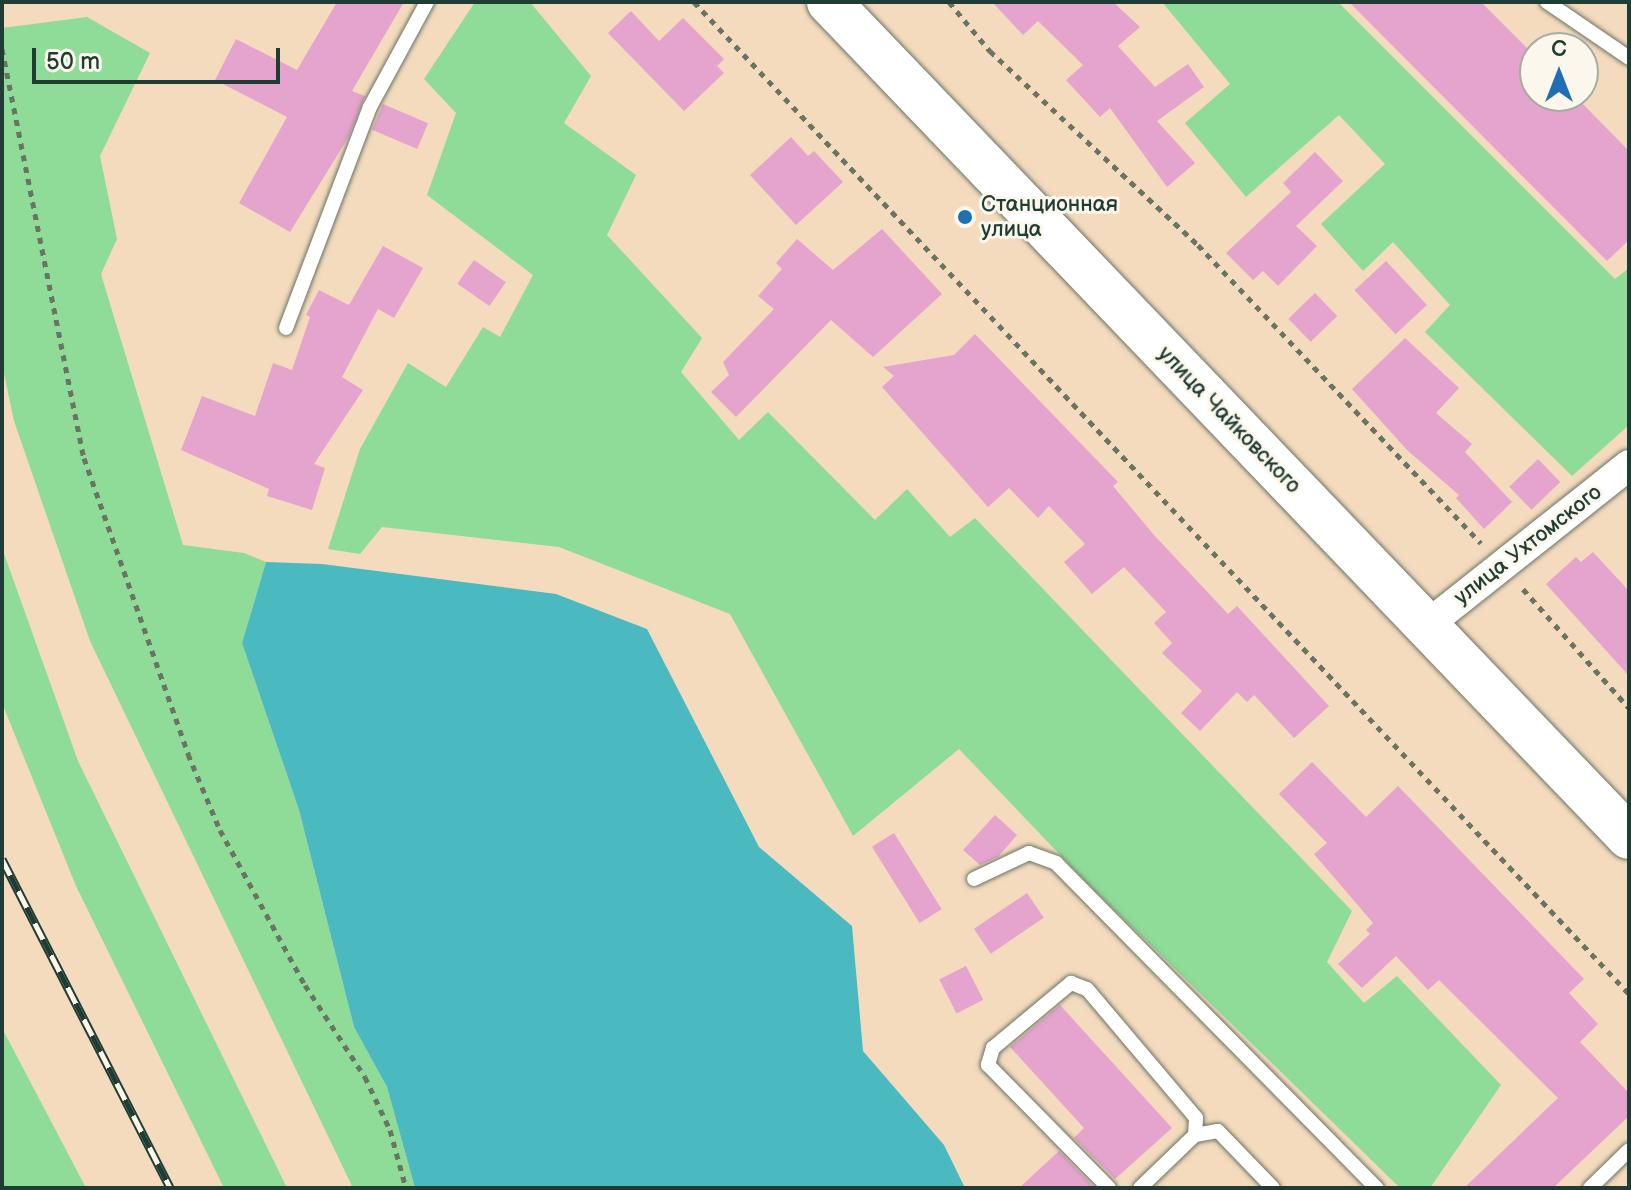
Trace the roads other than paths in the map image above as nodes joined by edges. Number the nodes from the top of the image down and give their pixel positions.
1 (427, 2) edge
2 (829, 2) edge
3 (1547, 2) edge
4 (1629, 58) edge
5 (286, 328) dead end
6 (1629, 465) edge
7 (1426, 626) junction
8 (1629, 837) edge
9 (974, 879) dead end
10 (1195, 1135) junction
11 (1629, 1150) edge
12 (1109, 1188) edge
13 (1140, 1188) edge
14 (1273, 1188) edge
15 (1377, 1188) edge
16 (1590, 1188) edge

1 - 5 lane
2 - 7 main road, улица Чайковского
3 - 4 lane
6 - 7 street, улица Ухтомского
7 - 8 main road, улица Чайковского
9 - 15 lane
10 - 12 lane
10 - 13 lane
10 - 14 lane
11 - 16 lane

